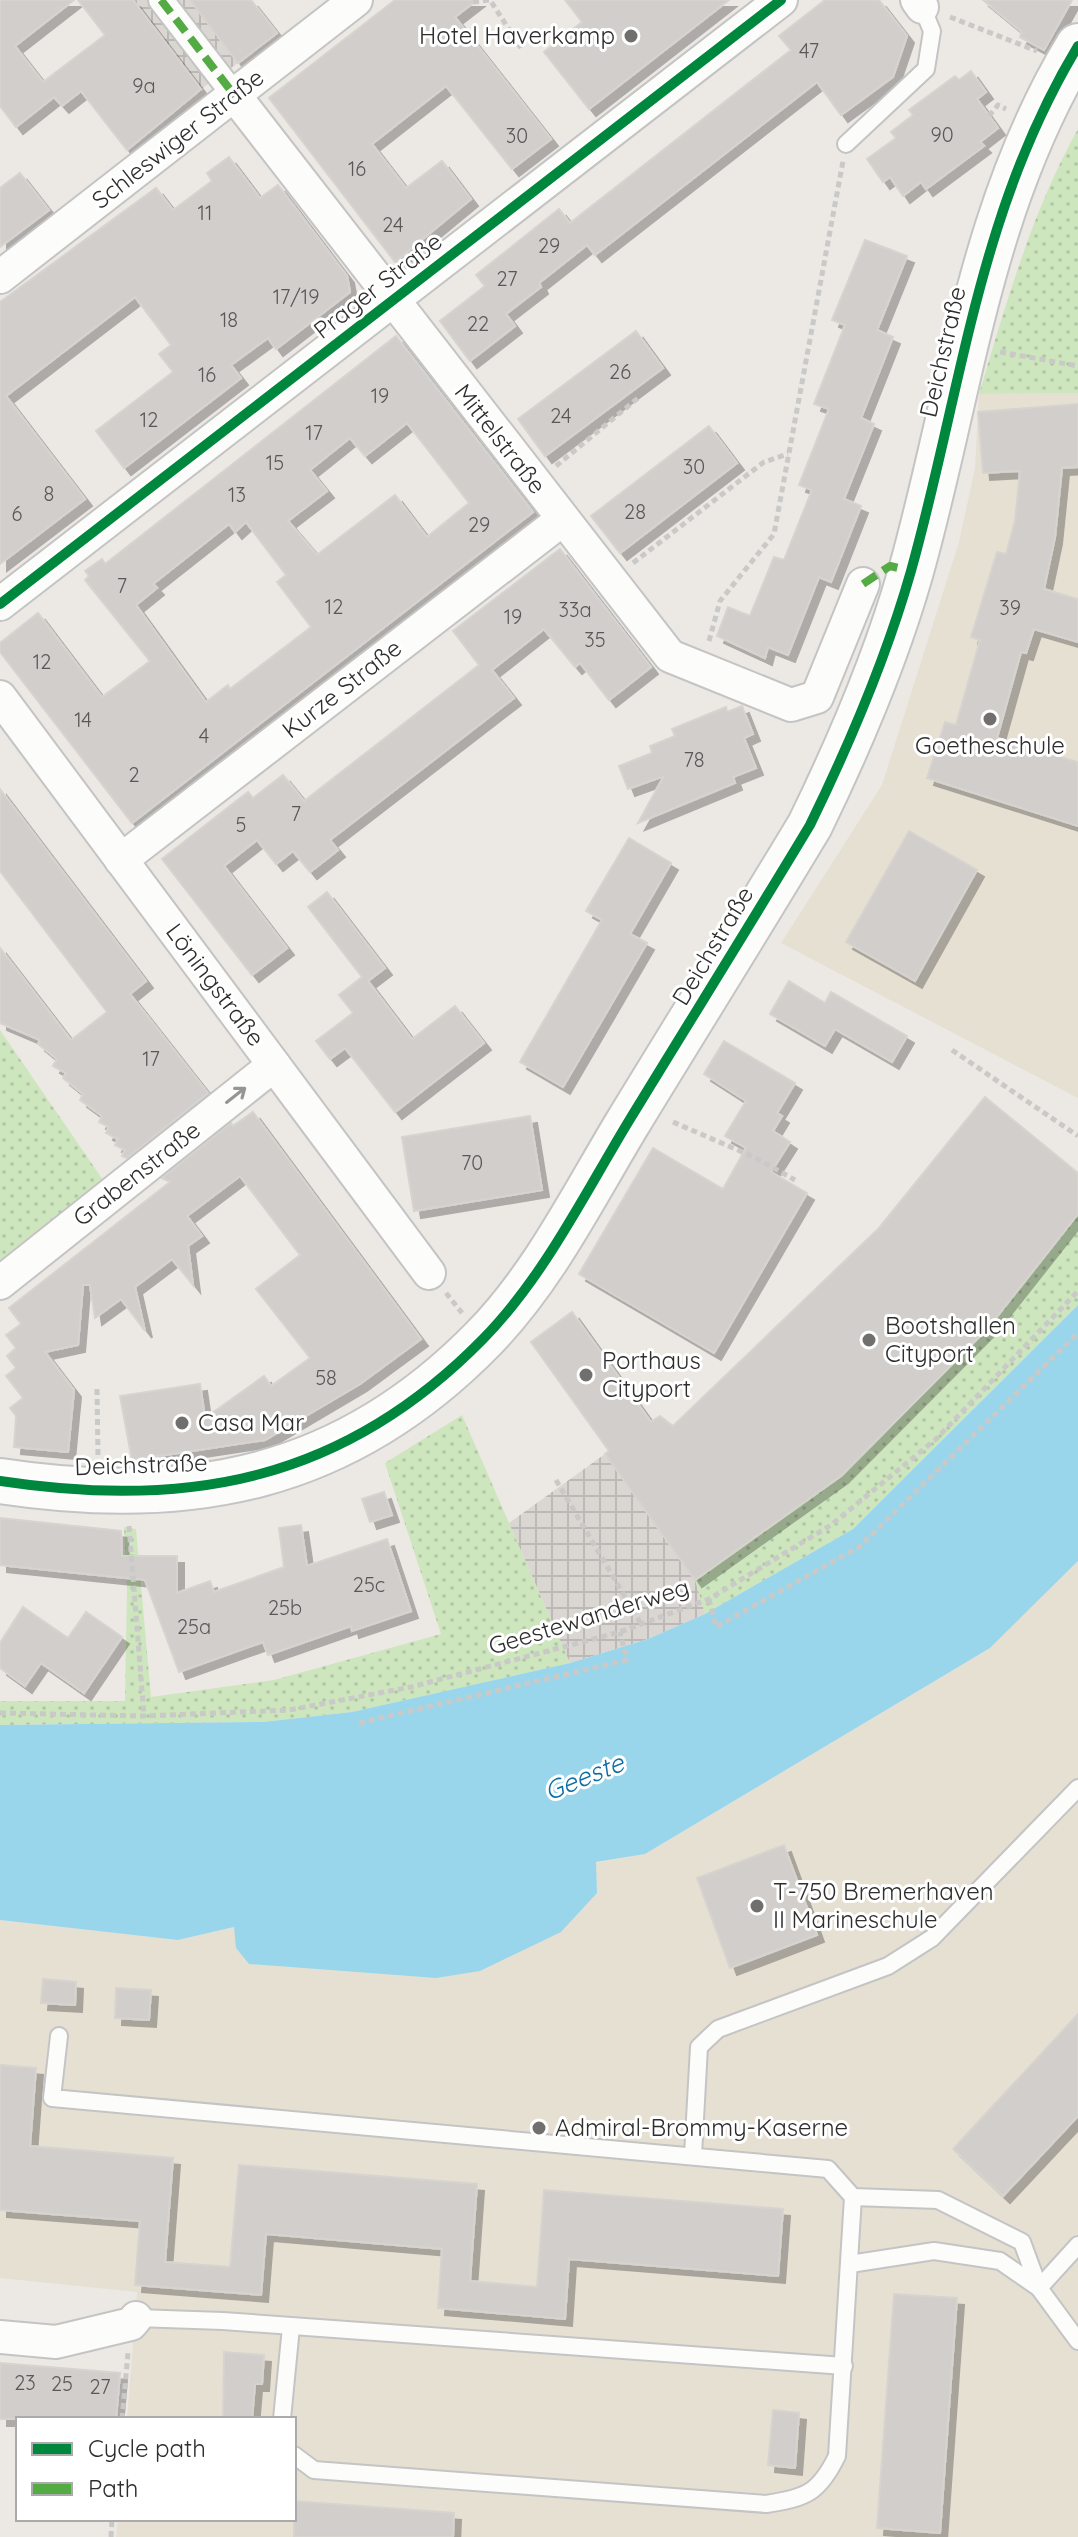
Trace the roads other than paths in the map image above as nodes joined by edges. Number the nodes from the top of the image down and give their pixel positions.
1 (161, 0) edge
2 (356, 0) edge
3 (781, 0) edge
4 (920, 4) edge
5 (1078, 46) edge
6 (235, 96) junction
7 (846, 144) road end
8 (0, 277) edge
9 (392, 301) junction
10 (563, 519) junction
11 (863, 584) dead end
12 (0, 604) edge
13 (4, 711) edge
14 (121, 860) junction
15 (274, 1065) junction
16 (0, 1283) edge
17 (438, 1283) road end
18 (0, 1481) edge
19 (1078, 1788) edge
20 (59, 2036) dead end
21 (693, 2155) junction
22 (853, 2197) junction
23 (1078, 2245) edge
24 (850, 2264) junction
25 (1039, 2288) junction
26 (133, 2321) joint
27 (291, 2327) junction
28 (0, 2337) edge
29 (1078, 2341) edge
30 (844, 2366) junction
31 (282, 2417) edge
32 (296, 2456) edge

1 - 6 street, Mittelstraße
2 - 6 street, Schleswiger Straße
3 - 9 street, Prager Straße
4 - 7 lane
5 - 18 main road, Deichstraße
6 - 8 street, Schleswiger Straße
6 - 9 street, Mittelstraße
9 - 10 street, Mittelstraße
9 - 12 street, Prager Straße
10 - 11 street, Mittelstraße
10 - 14 street, Kurze Straße
13 - 14 street, Löningstraße
14 - 15 street, Löningstraße
16 -> 15 street, Grabenstraße
15 - 17 street, Löningstraße
19 - 21 lane
20 - 21 lane
21 - 22 lane
22 - 24 lane
22 - 25 lane
23 - 25 lane
24 - 25 lane
24 - 30 lane
25 - 29 lane
26 - 27 lane
26 - 28 street
27 - 30 lane
27 - 31 lane
30 - 32 lane

